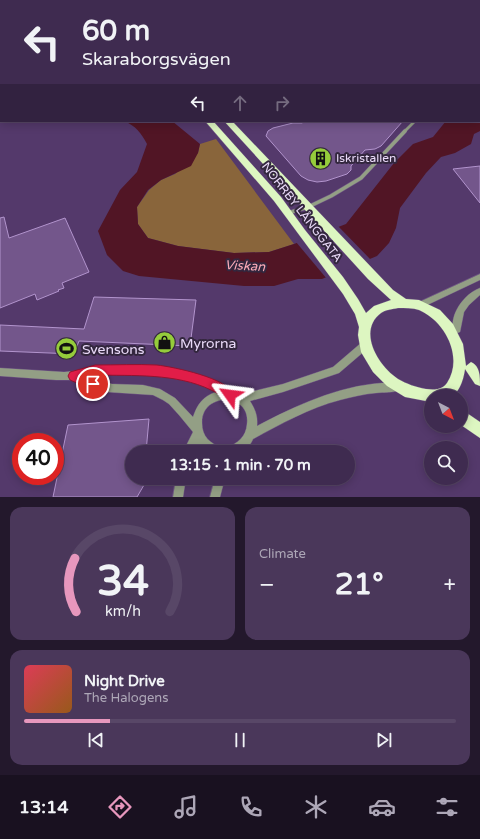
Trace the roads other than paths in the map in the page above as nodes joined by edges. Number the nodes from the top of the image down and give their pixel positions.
1 (210, 122) edge
2 (229, 122) edge
3 (414, 122) edge
4 (308, 207) junction
5 (288, 213) junction
6 (480, 277) edge
7 (480, 291) edge
8 (403, 302) junction
9 (420, 305) junction
10 (365, 326) junction
11 (457, 329) junction
12 (364, 346) junction
13 (471, 368) junction
14 (0, 372) edge
15 (74, 376) junction
16 (480, 380) edge
17 (397, 387) junction
18 (457, 389) edge
19 (230, 395) junction
20 (424, 395) edge
21 (240, 399) junction
22 (468, 422) edge
23 (480, 431) edge
24 (198, 432) junction
25 (250, 435) junction
26 (192, 445) edge
27 (204, 445) edge
28 (242, 445) edge
29 (180, 485) edge
30 (218, 485) edge
31 (178, 497) edge
32 (214, 497) edge

1 - 5 main road, NORRBY LÅNGGATA
2 - 4 main road, NORRBY LÅNGGATA
3 - 4 street
4 - 5 street
4 - 8 main road, NORRBY LÅNGGATA
5 - 10 main road, NORRBY LÅNGGATA
6 - 9 street
7 - 11 street
8 - 9 main road
8 - 10 main road
9 - 11 main road
10 - 12 main road
11 - 13 main road
12 - 17 main road
12 - 21 street
13 - 16 main road
13 - 18 main road
14 - 15 street
15 - 19 street
15 - 24 street
17 - 20 main road
17 - 25 street
19 - 21 street
19 - 24 street
21 - 25 street
22 - 23 main road
24 - 26 street
24 - 27 street
25 - 28 street
29 - 31 street
30 - 32 street

